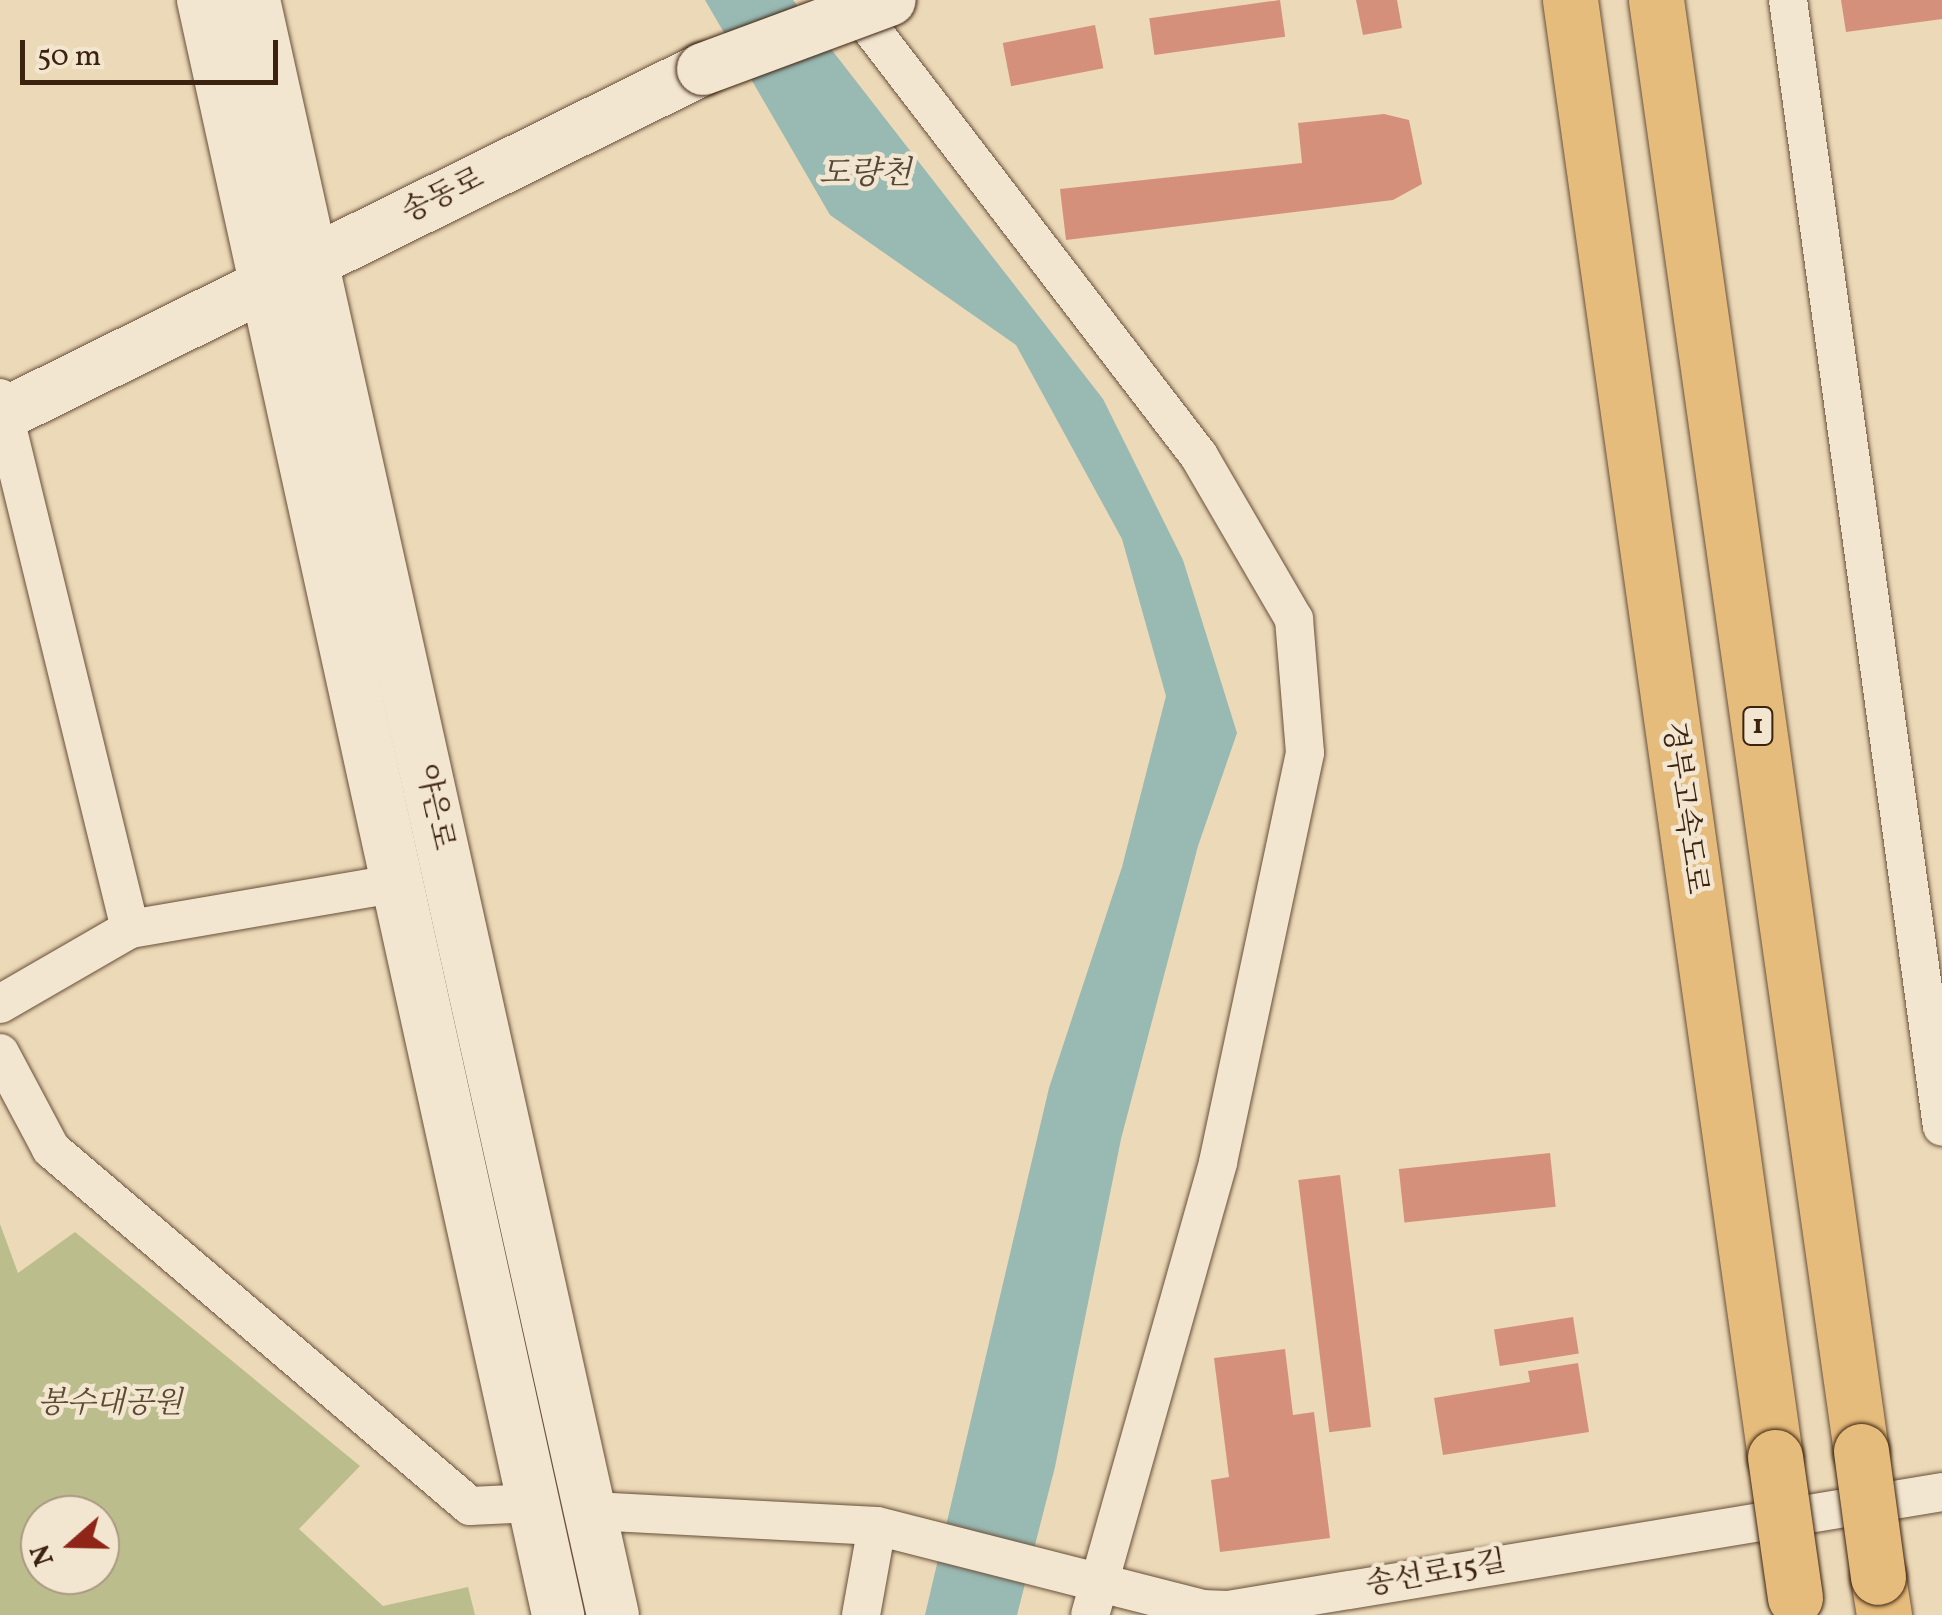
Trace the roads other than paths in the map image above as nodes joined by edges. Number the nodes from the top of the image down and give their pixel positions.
1 (203, 0) edge
2 (254, 0) edge
3 (849, 0) edge
4 (890, 0) edge
5 (1656, 0) edge
6 (1788, 0) edge
7 (1570, 4) edge
8 (316, 258) junction
9 (266, 284) junction
10 (1, 409) edge
11 (399, 883) junction
12 (130, 929) junction
13 (0, 1004) edge
14 (0, 1053) edge
15 (1942, 1127) edge
16 (1942, 1492) edge
17 (534, 1503) junction
18 (592, 1511) junction
19 (877, 1526) junction
20 (1085, 1591) edge
21 (1881, 1596) edge
22 (1796, 1606) edge
23 (558, 1615) edge
24 (613, 1615) edge
25 (861, 1615) edge

1 - 9 street, 야은로
2 - 8 street, 야은로
3 - 20 street
4 - 8 street, 송동로, bridge
5 - 21 highway, 1, bridge
6 - 15 street
7 - 22 highway, 경부고속도로, bridge
8 - 9 street, 송동로
8 - 18 street, 야은로
9 - 10 street, 송동로
9 - 11 street, 야은로
10 - 12 street, 송동로
11 - 12 street, 야은로
11 - 17 street, 야은로
12 - 13 street, 야은로
14 - 17 street
16 - 20 street, 송선로15길
17 - 23 street, 야은로
18 - 19 street, 송선로15길
18 - 24 street, 야은로
19 - 20 street, 송선로15길
19 - 25 street

